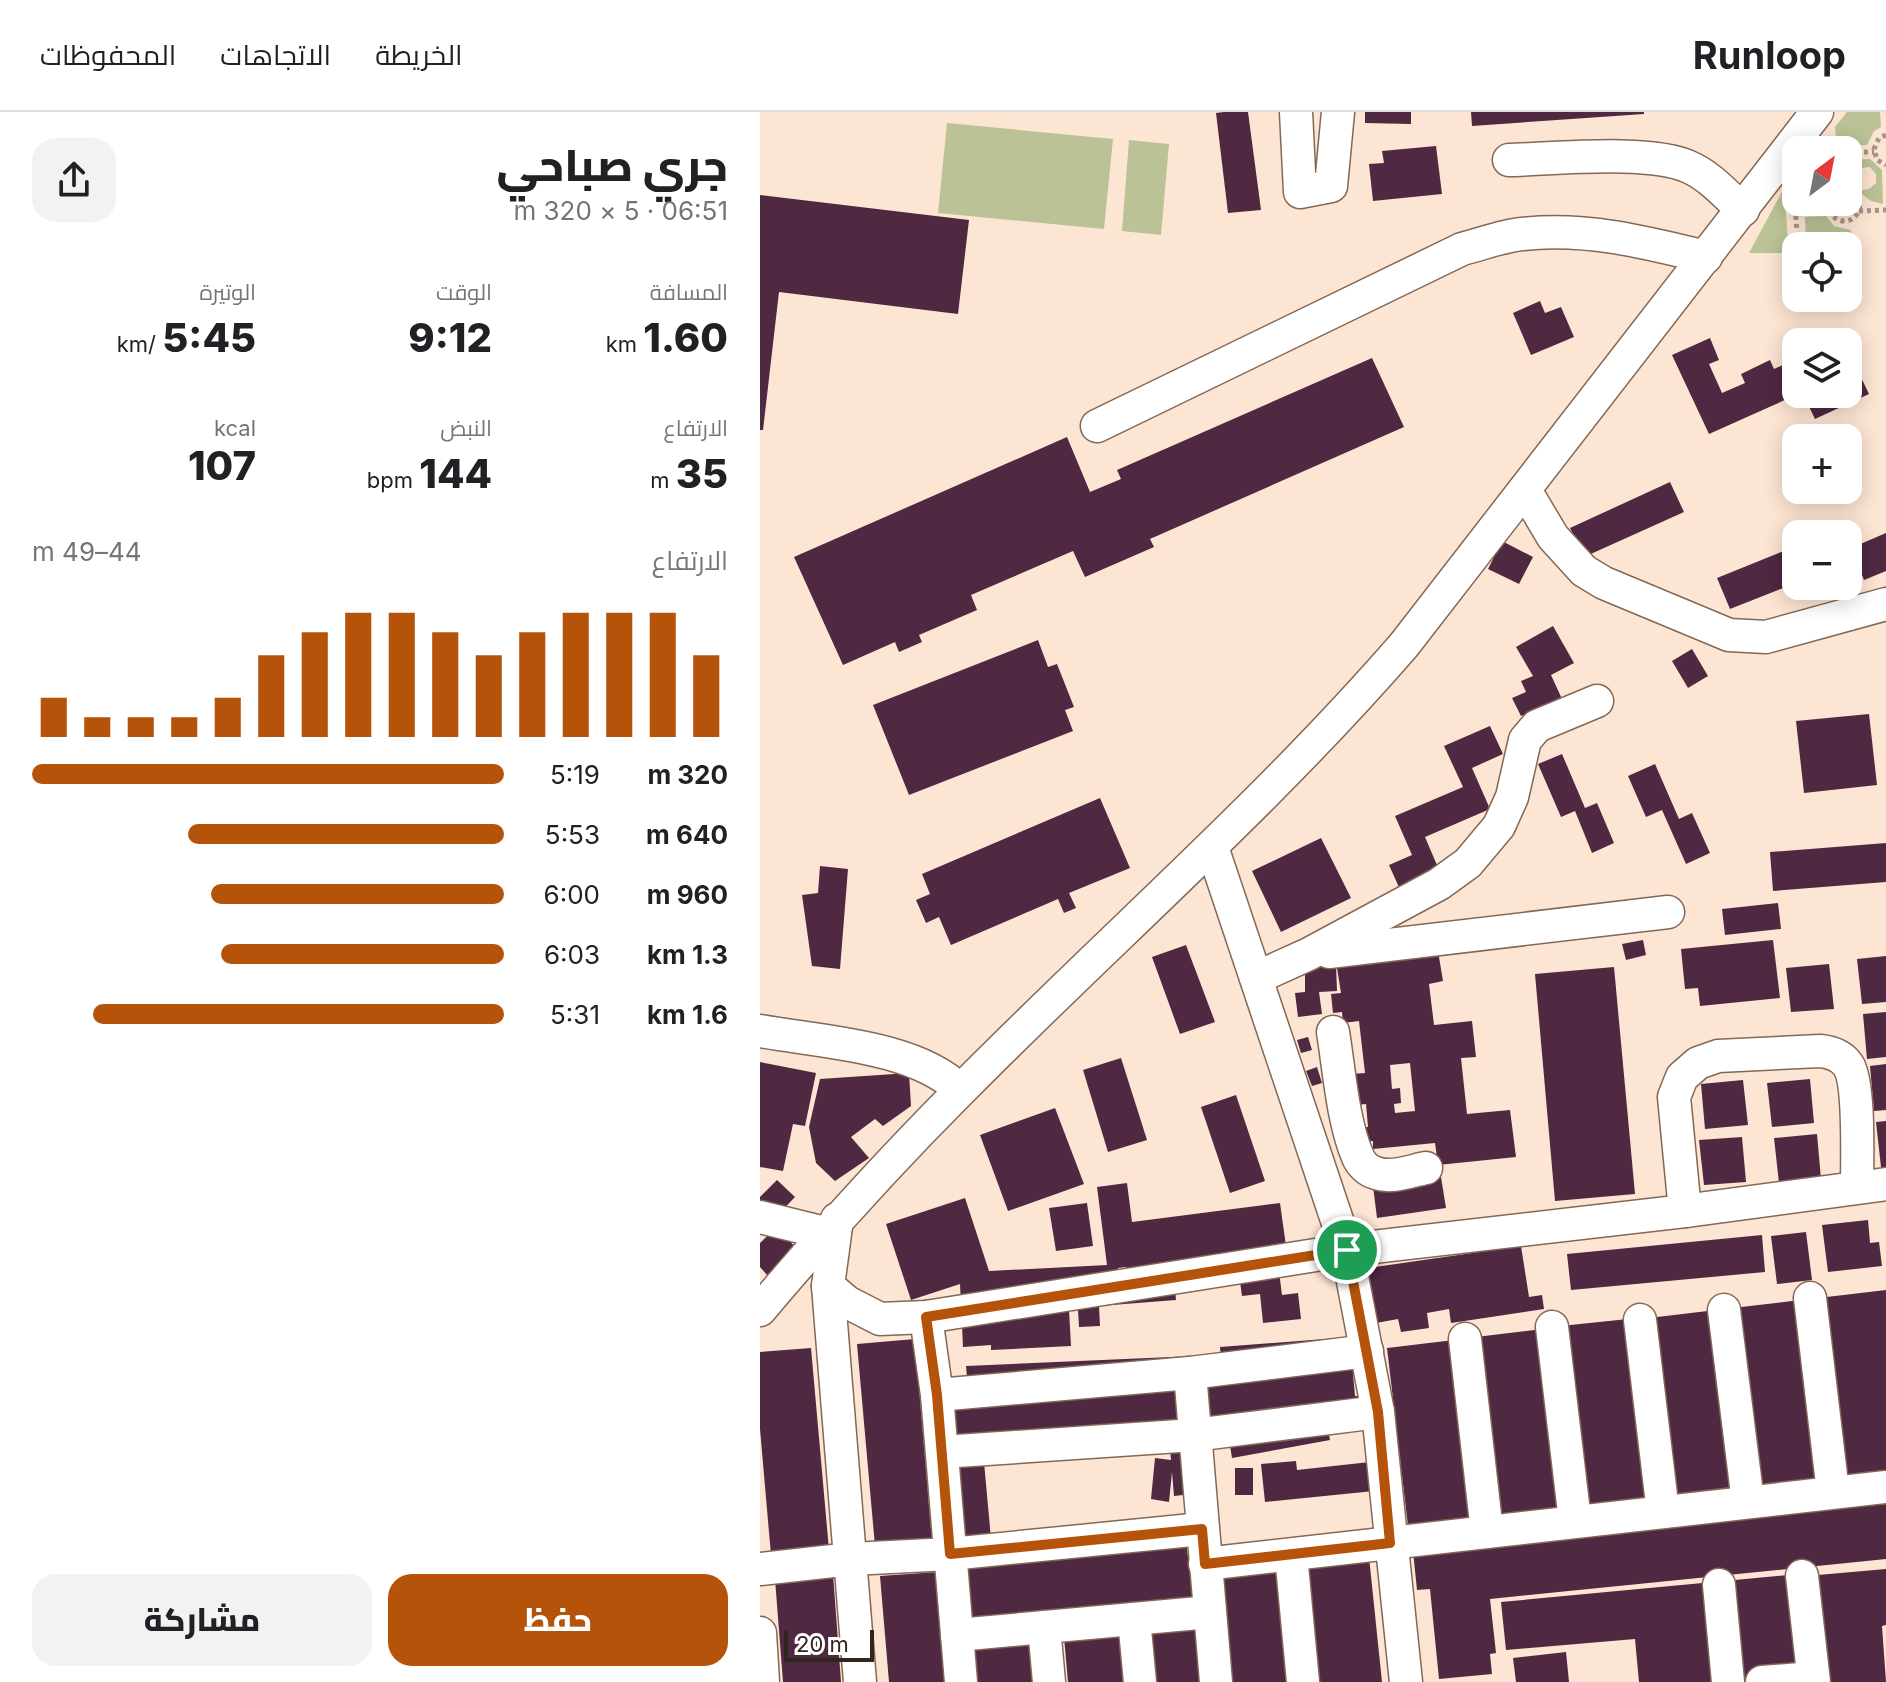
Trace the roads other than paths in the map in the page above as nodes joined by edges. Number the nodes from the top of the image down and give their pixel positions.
1 (1296, 112) edge
2 (1338, 112) edge
3 (1817, 112) edge
4 (1509, 160) dead end
5 (1743, 210) junction
6 (1706, 257) junction
7 (1097, 426) dead end
8 (1525, 490) junction
9 (1886, 604) edge
10 (1597, 701) dead end
11 (1212, 847) junction
12 (1668, 912) dead end
13 (1309, 954) junction
14 (1256, 978) junction
15 (760, 1031) edge
16 (1333, 1032) dead end
17 (960, 1090) junction
18 (1345, 1108) junction
19 (1301, 1113) junction
20 (1426, 1168) dead end
21 (1872, 1185) edge
22 (1685, 1211) junction
23 (760, 1217) edge
24 (831, 1226) junction
25 (1347, 1250) junction
26 (828, 1286) junction
27 (1810, 1298) dead end
28 (760, 1310) edge
29 (1724, 1310) dead end
30 (926, 1317) junction
31 (1640, 1320) dead end
32 (1552, 1327) dead end
33 (1465, 1339) dead end
34 (1367, 1351) junction
35 (1190, 1373) junction
36 (937, 1395) junction
37 (1378, 1412) junction
38 (1194, 1435) junction
39 (942, 1452) junction
40 (1886, 1487) edge
41 (1833, 1492) junction
42 (1748, 1502) junction
43 (1663, 1512) junction
44 (1575, 1521) junction
45 (1202, 1529) junction
46 (1487, 1532) junction
47 (1390, 1543) junction
48 (950, 1554) junction
49 (1291, 1555) junction
50 (851, 1559) junction
51 (1205, 1564) junction
52 (760, 1569) edge
53 (1802, 1576) dead end
54 (1719, 1585) dead end
55 (1210, 1612) junction
56 (1134, 1619) junction
57 (1044, 1627) junction
58 (760, 1633) edge
59 (957, 1635) junction
60 (1814, 1680) edge
61 (763, 1682) edge
62 (860, 1682) edge
63 (961, 1682) edge
64 (1049, 1682) edge
65 (1140, 1682) edge
66 (1216, 1682) edge
67 (1303, 1682) edge
68 (1406, 1682) edge
69 (1728, 1682) edge
70 (1762, 1682) edge

1 - 2 street
3 - 5 street
4 - 5 street
5 - 6 street
6 - 7 street
6 - 8 street
8 - 9 street
8 - 11 street
10 - 13 street
11 - 14 street
11 - 17 street
12 - 13 street
13 - 14 street
14 - 19 street
15 - 17 street
16 - 18 street
17 - 24 street
18 - 19 street
18 - 20 street
19 - 25 street
21 - 22 street
21 - 22 street
22 - 25 street
23 - 24 street
24 - 26 street
24 - 28 street
25 - 30 street
25 - 34 street
26 - 30 street
26 - 50 street
27 - 41 street
29 - 42 street
30 - 36 street
31 - 43 street
32 - 44 street
33 - 46 street
34 - 35 street
34 - 37 street
35 - 36 street
35 - 38 street
36 - 39 street
37 - 38 street
37 - 47 street
38 - 39 street
38 - 45 street
39 - 48 street
40 - 41 street
41 - 42 street
42 - 43 street
43 - 44 street
44 - 46 street
45 - 48 street
45 - 51 street
46 - 47 street
47 - 49 street
47 - 68 street
48 - 50 street
48 - 59 street
49 - 51 street
49 - 67 street
50 - 52 street
50 - 62 street
51 - 55 street
53 - 60 street
54 - 69 street
55 - 56 street
55 - 66 street
56 - 57 street
56 - 65 street
57 - 59 street
57 - 64 street
58 - 61 street
59 - 63 street
60 - 70 street

